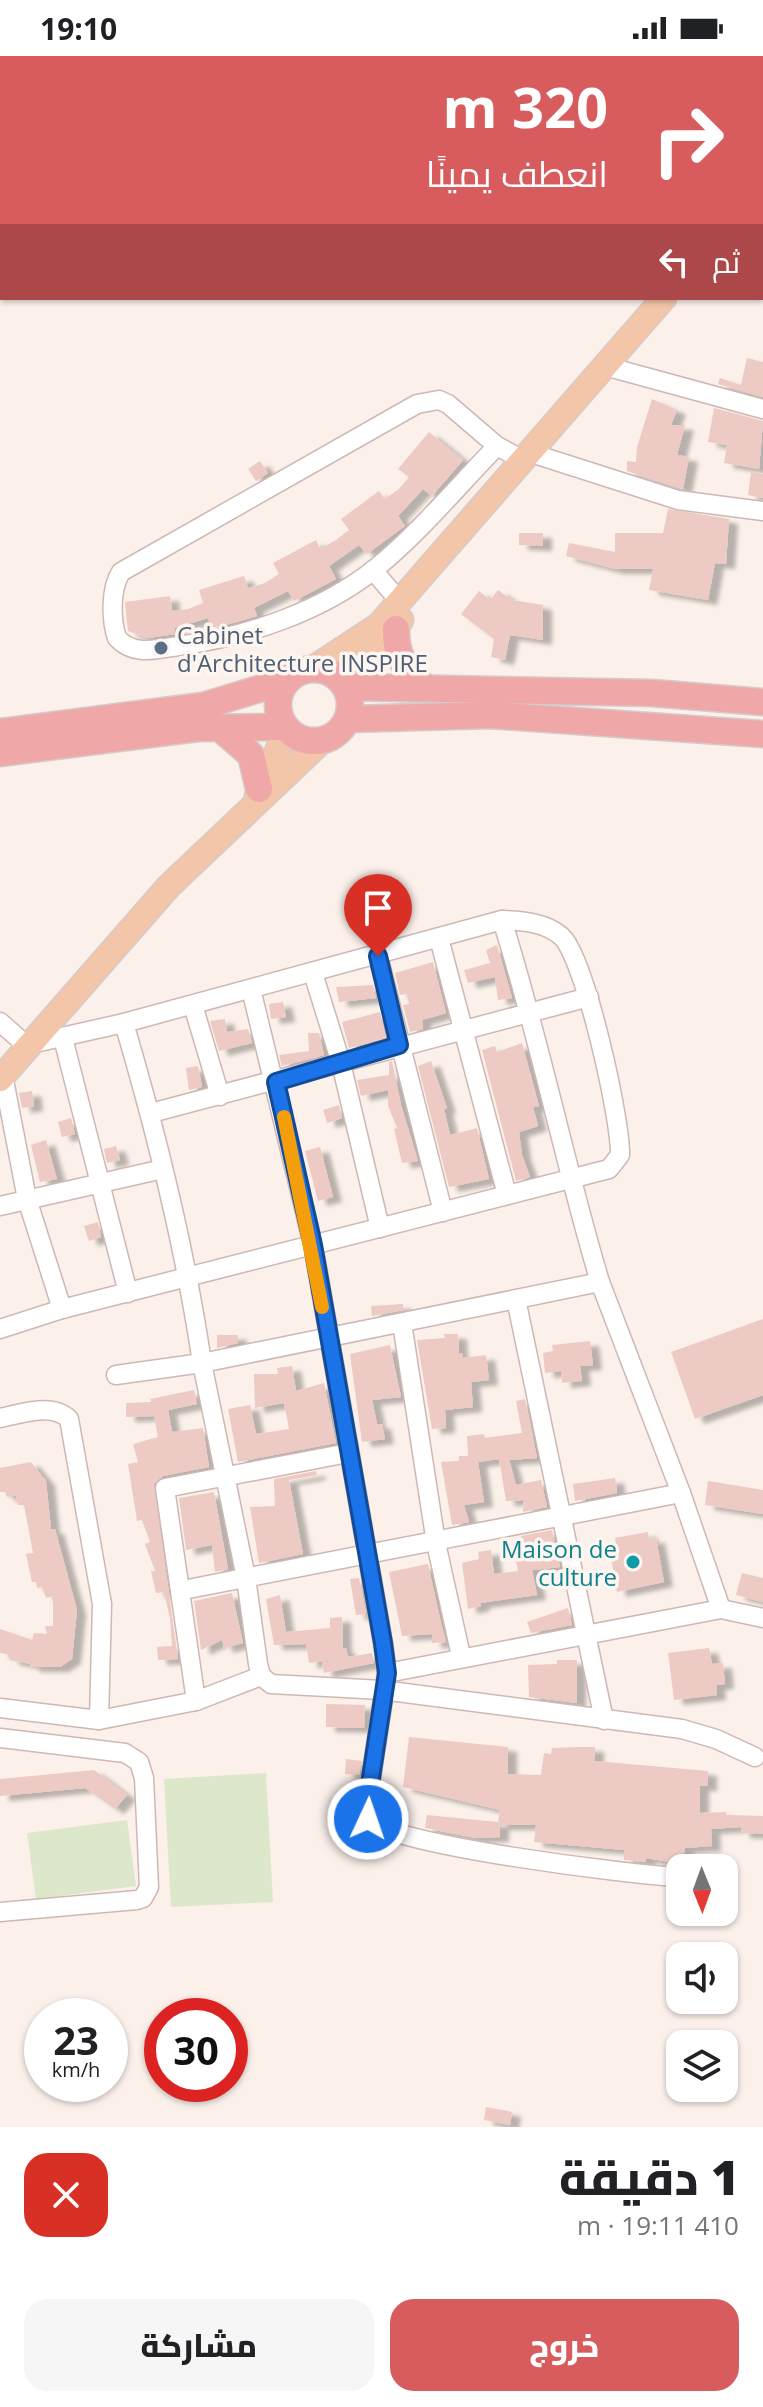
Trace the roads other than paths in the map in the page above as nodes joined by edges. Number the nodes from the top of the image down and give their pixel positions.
1 (662, 300) edge
2 (605, 366) junction
3 (763, 409) edge
4 (497, 446) junction
5 (528, 457) junction
6 (763, 511) edge
7 (373, 570) junction
8 (400, 602) junction
9 (396, 629) junction
10 (300, 674) junction
11 (345, 686) junction
12 (425, 687) junction
13 (763, 702) edge
14 (348, 719) junction
15 (219, 727) junction
16 (286, 728) junction
17 (0, 732) edge
18 (763, 734) edge
19 (322, 741) junction
20 (0, 753) edge
21 (258, 795) junction
22 (502, 920) junction
23 (439, 938) junction
24 (378, 956) junction
25 (313, 973) junction
26 (251, 989) junction
27 (589, 997) junction
28 (193, 1005) junction
29 (532, 1014) junction
30 (0, 1022) edge
31 (124, 1023) junction
32 (463, 1031) junction
33 (63, 1038) junction
34 (26, 1045) junction
35 (399, 1045) junction
36 (341, 1063) junction
37 (2, 1077) edge
38 (276, 1082) junction
39 (220, 1096) junction
40 (151, 1113) junction
41 (163, 1169) junction
42 (569, 1179) junction
43 (101, 1183) junction
44 (507, 1195) junction
45 (27, 1199) junction
46 (0, 1206) edge
47 (443, 1212) junction
48 (380, 1228) junction
49 (313, 1245) junction
50 (190, 1277) junction
51 (600, 1282) junction
52 (128, 1293) junction
53 (516, 1299) junction
54 (62, 1309) junction
55 (402, 1323) junction
56 (1, 1326) edge
57 (327, 1335) junction
58 (202, 1363) junction
59 (116, 1375) dead end
60 (0, 1418) edge
61 (348, 1453) junction
62 (225, 1478) junction
63 (681, 1493) junction
64 (559, 1518) junction
65 (436, 1543) junction
66 (367, 1554) junction
67 (246, 1578) junction
68 (183, 1590) junction
69 (721, 1609) junction
70 (763, 1618) edge
71 (586, 1634) junction
72 (461, 1656) junction
73 (261, 1676) junction
74 (384, 1682) junction
75 (196, 1701) junction
76 (0, 1708) edge
77 (99, 1720) junction
78 (604, 1720) junction
79 (0, 1738) edge
80 (755, 1757) dead end
81 (666, 1876) edge
82 (0, 1912) edge

1 - 2 main road
2 - 3 street
2 - 5 main road
4 - 5 street
4 - 7 street
4 - 7 street
5 - 6 street
5 - 8 main road
7 - 8 street
8 - 9 main road
8 - 10 main road
9 - 11 main road
9 - 12 highway
10 - 11 highway
10 - 16 highway
10 - 17 highway
11 - 12 highway
11 - 14 highway
12 - 13 highway
14 - 18 highway
14 - 19 highway
15 - 16 highway
15 - 20 highway
15 - 21 highway
16 - 19 highway
16 - 21 main road
19 - 21 main road
21 - 34 main road
22 - 23 street
22 - 27 street
22 - 29 street
23 - 24 street
23 - 32 street
24 - 25 street
24 - 35 street
25 - 26 street
25 - 36 street
26 - 28 street
26 - 38 street
27 - 29 street
27 - 42 street
28 - 31 street
28 - 39 street
29 - 32 street
29 - 42 street
30 - 34 street
31 - 33 street
31 - 40 street
32 - 35 street
32 - 44 street
33 - 34 street
33 - 43 street
34 - 37 main road
35 - 36 street
35 - 47 street
36 - 38 street
36 - 48 street
37 - 45 street
38 - 39 street
38 - 49 street
39 - 40 street
40 - 41 street
41 - 43 street
41 - 50 street
42 - 44 street
42 - 51 street
43 - 45 street
43 - 52 street
44 - 47 street
45 - 46 street
45 - 54 street
47 - 48 street
48 - 49 street
49 - 50 street
49 - 57 street
50 - 52 street
50 - 58 street
51 - 53 street
51 - 63 street
52 - 54 street
53 - 55 street
53 - 64 street
54 - 56 street
55 - 57 street
55 - 65 street
57 - 58 street
57 - 61 street
58 - 59 street
58 - 62 street
60 - 77 street
61 - 62 street
61 - 66 street
62 - 67 street
62 - 68 street
63 - 64 street
63 - 69 street
64 - 65 street
64 - 71 street
65 - 66 street
65 - 72 street
66 - 67 street
66 - 74 street
67 - 68 street
67 - 73 street
68 - 75 street
69 - 70 street
69 - 71 street
71 - 72 street
71 - 78 street
72 - 74 street
73 - 74 street
73 - 75 street
74 - 78 street
74 - 81 street
75 - 77 street
76 - 77 street
78 - 80 street
79 - 82 street

